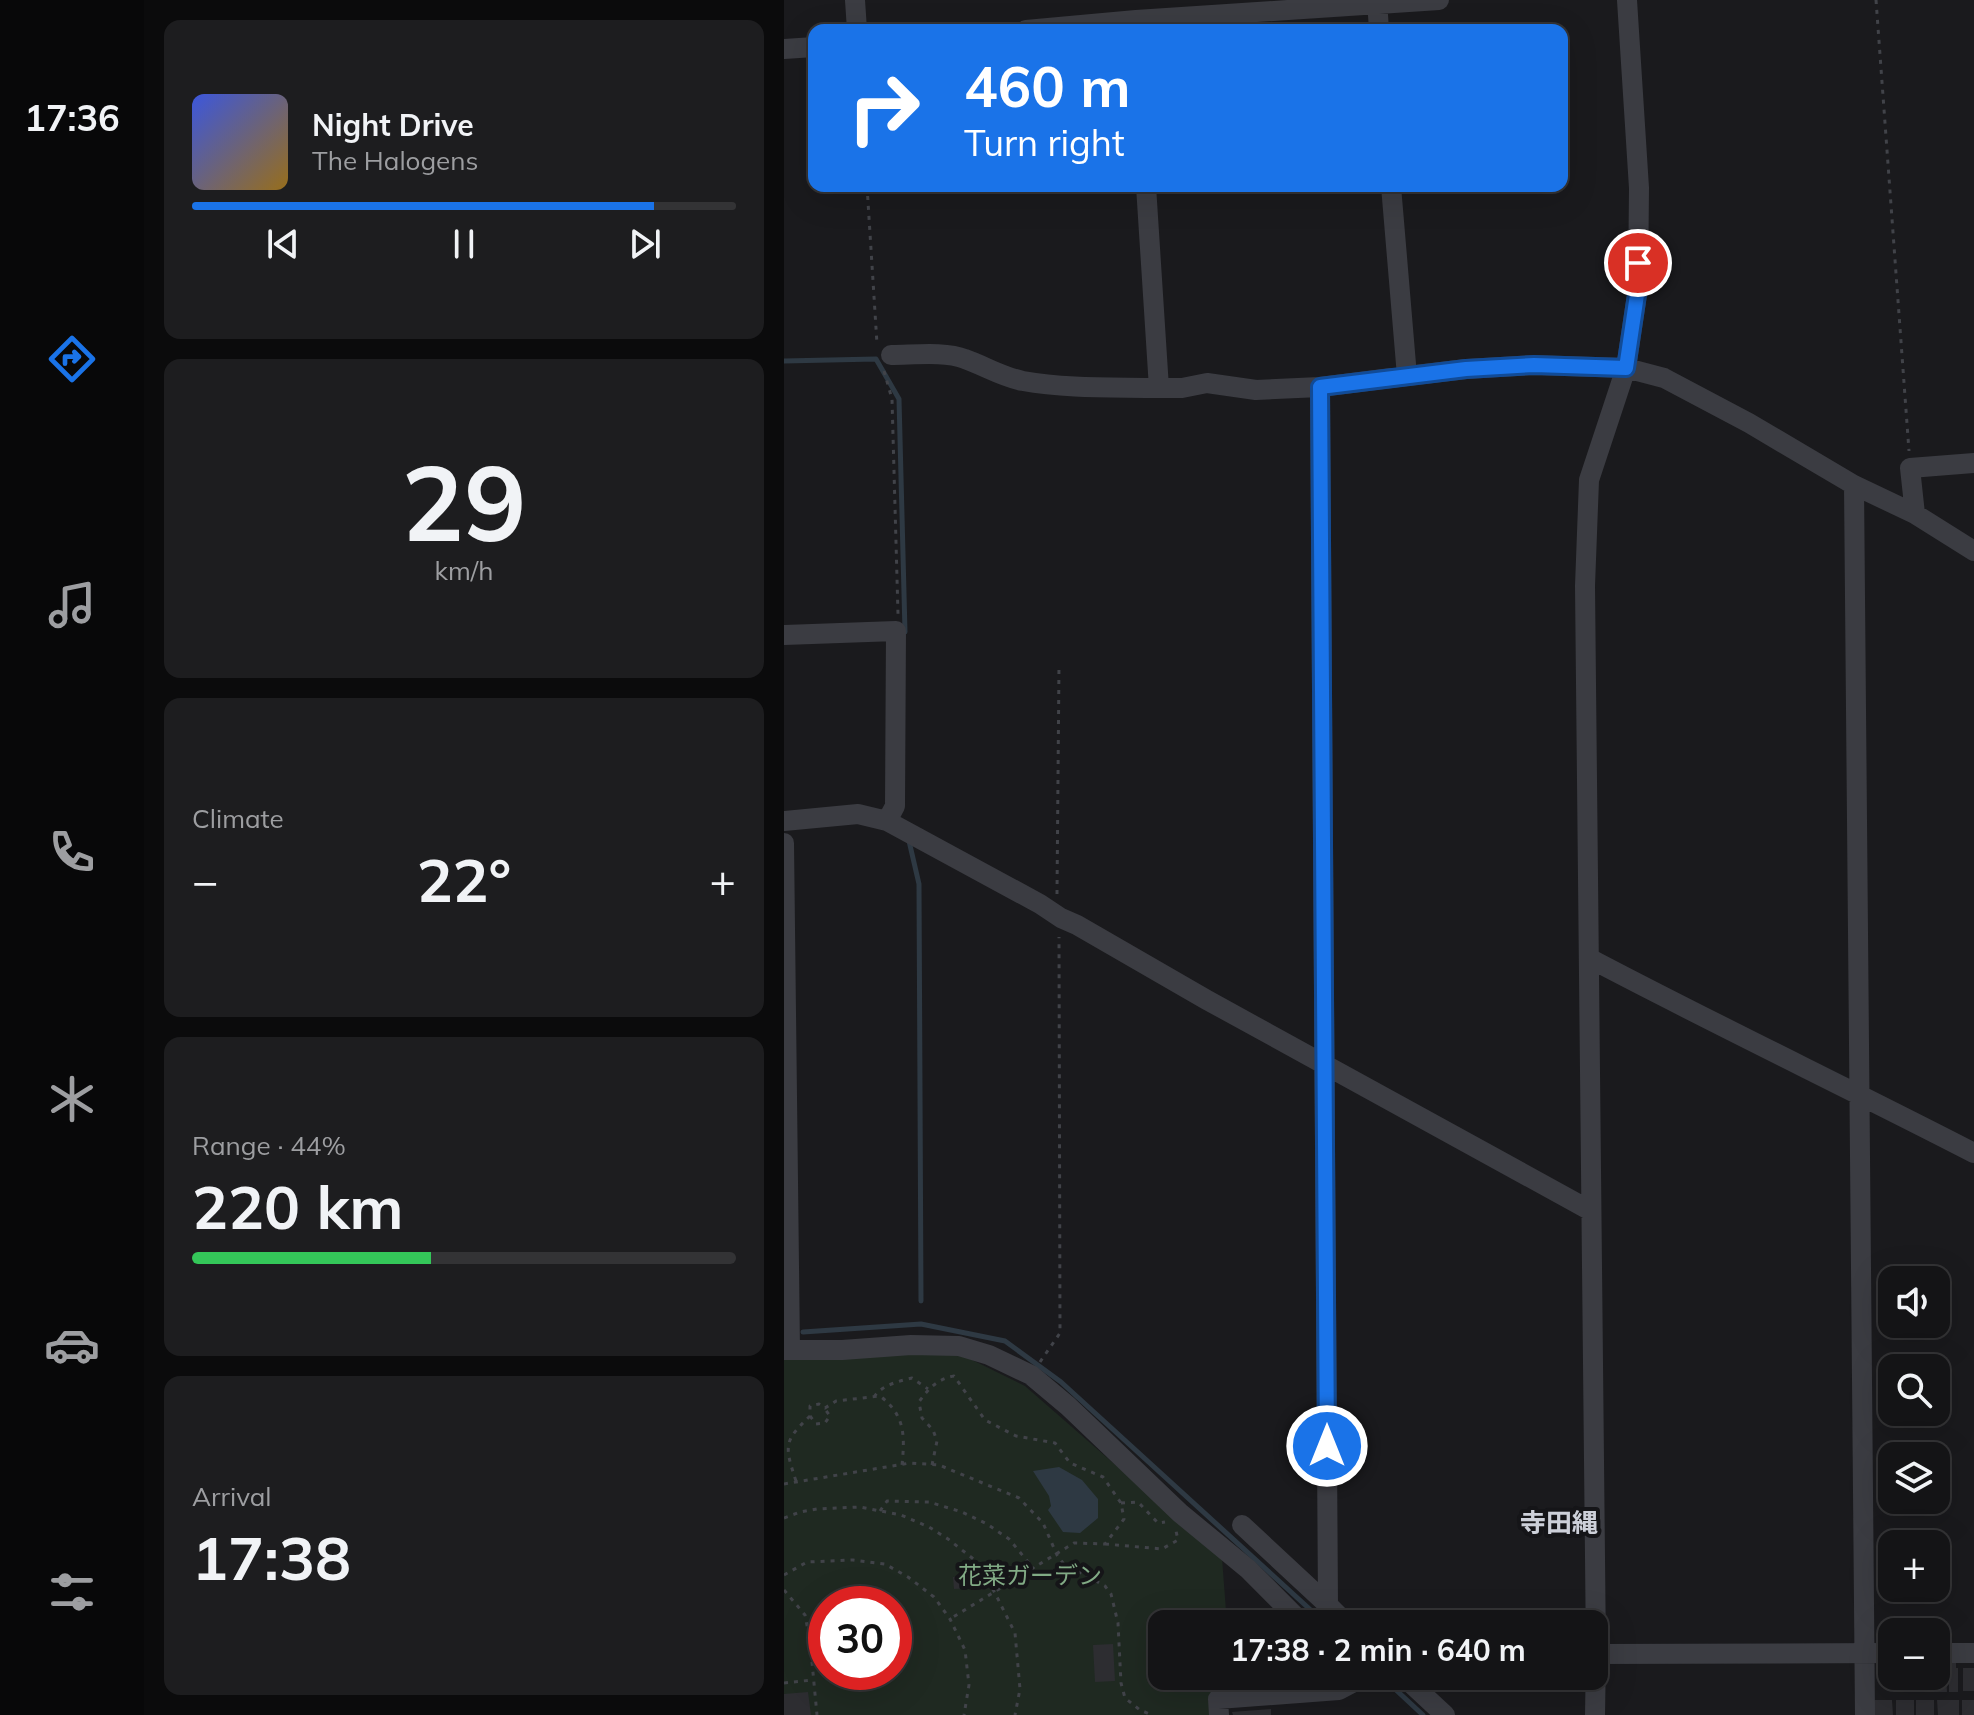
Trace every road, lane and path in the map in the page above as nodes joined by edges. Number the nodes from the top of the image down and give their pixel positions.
1 (855, 0) edge
2 (1439, 0) edge
3 (1627, 0) edge
4 (1876, 0) edge
5 (1378, 2) edge
6 (1135, 17) edge
7 (857, 24) edge
8 (1076, 24) edge
9 (1379, 24) edge
10 (808, 47) edge
11 (784, 49) edge
12 (868, 192) edge
13 (1146, 192) edge
14 (1392, 192) edge
15 (884, 355) junction
16 (1626, 368) junction
17 (1407, 376) junction
18 (1320, 387) junction
19 (1159, 388) junction
20 (1974, 463) edge
21 (1910, 468) junction
22 (1854, 485) junction
23 (1915, 514) junction
24 (1974, 551) edge
25 (898, 616) dead end
26 (784, 635) edge
27 (1059, 664) dead end
28 (784, 821) edge
29 (887, 821) junction
30 (784, 843) edge
31 (1061, 918) junction
32 (1589, 958) junction
33 (1325, 1065) junction
34 (1860, 1094) junction
35 (1974, 1153) edge
36 (1591, 1211) junction
37 (787, 1350) edge
38 (1031, 1375) junction
39 (928, 1389) junction
40 (874, 1397) junction
41 (825, 1408) junction
42 (810, 1416) junction
43 (902, 1465) junction
44 (932, 1465) junction
45 (796, 1482) junction
46 (784, 1484) edge
47 (1121, 1503) junction
48 (880, 1511) junction
49 (784, 1518) edge
50 (1167, 1522) dead end
51 (1242, 1525) dead end
52 (1175, 1529) dead end
53 (1105, 1544) junction
54 (1057, 1555) junction
55 (1258, 1558) junction
56 (1034, 1569) junction
57 (784, 1575) edge
58 (784, 1590) edge
59 (995, 1593) junction
60 (1328, 1605) junction
61 (1293, 1610) edge
62 (1333, 1610) edge
63 (1596, 1610) edge
64 (950, 1619) junction
65 (808, 1631) edge
66 (1865, 1653) junction
67 (1878, 1653) edge
68 (1950, 1653) edge
69 (1974, 1653) edge
70 (1608, 1654) edge
71 (808, 1681) edge
72 (784, 1683) edge
73 (815, 1690) edge
74 (1339, 1690) edge
75 (1418, 1690) edge
76 (1595, 1690) edge
77 (817, 1715) edge
78 (964, 1715) edge
79 (1015, 1715) edge
80 (1152, 1715) edge
81 (1219, 1715) edge
82 (1445, 1715) edge
83 (1595, 1715) edge
84 (1865, 1715) edge

1 - 7 street
2 - 5 street
3 - 16 street
4 - 21 path
5 - 6 street
5 - 9 street
6 - 8 street
10 - 11 street
12 - 15 path
13 - 19 street
14 - 17 street
15 - 19 street
15 - 25 path
16 - 17 street
16 - 22 street
16 - 32 street
17 - 18 street
18 - 19 street
18 - 33 street
20 - 21 street
21 - 23 street
22 - 23 street
22 - 34 street
23 - 24 street
26 - 29 street
27 - 31 path
28 - 29 street
29 - 31 street
30 - 37 street
31 - 33 street
31 - 38 path
32 - 34 street
32 - 36 street
33 - 36 street
33 - 60 street
34 - 35 street
34 - 66 street
36 - 63 street
37 - 38 street
38 - 55 street
39 - 40 path
39 - 44 path
39 - 47 path
40 - 41 path
40 - 43 path
41 - 42 path
41 - 42 path
42 - 45 path
43 - 44 path
43 - 45 path
44 - 54 path
45 - 46 path
47 - 50 path
47 - 53 path
48 - 49 path
48 - 56 path
48 - 59 path
51 - 55 street
52 - 53 path
53 - 54 path
54 - 56 path
54 - 80 path
55 - 60 street
55 - 61 street
56 - 59 path
57 - 64 path
58 - 65 path
59 - 64 path
59 - 79 path
60 - 62 street
64 - 78 path
66 - 67 street
66 - 70 street
66 - 84 street
68 - 69 street
71 - 72 path
73 - 77 path
74 - 81 street
75 - 82 street
76 - 83 street

